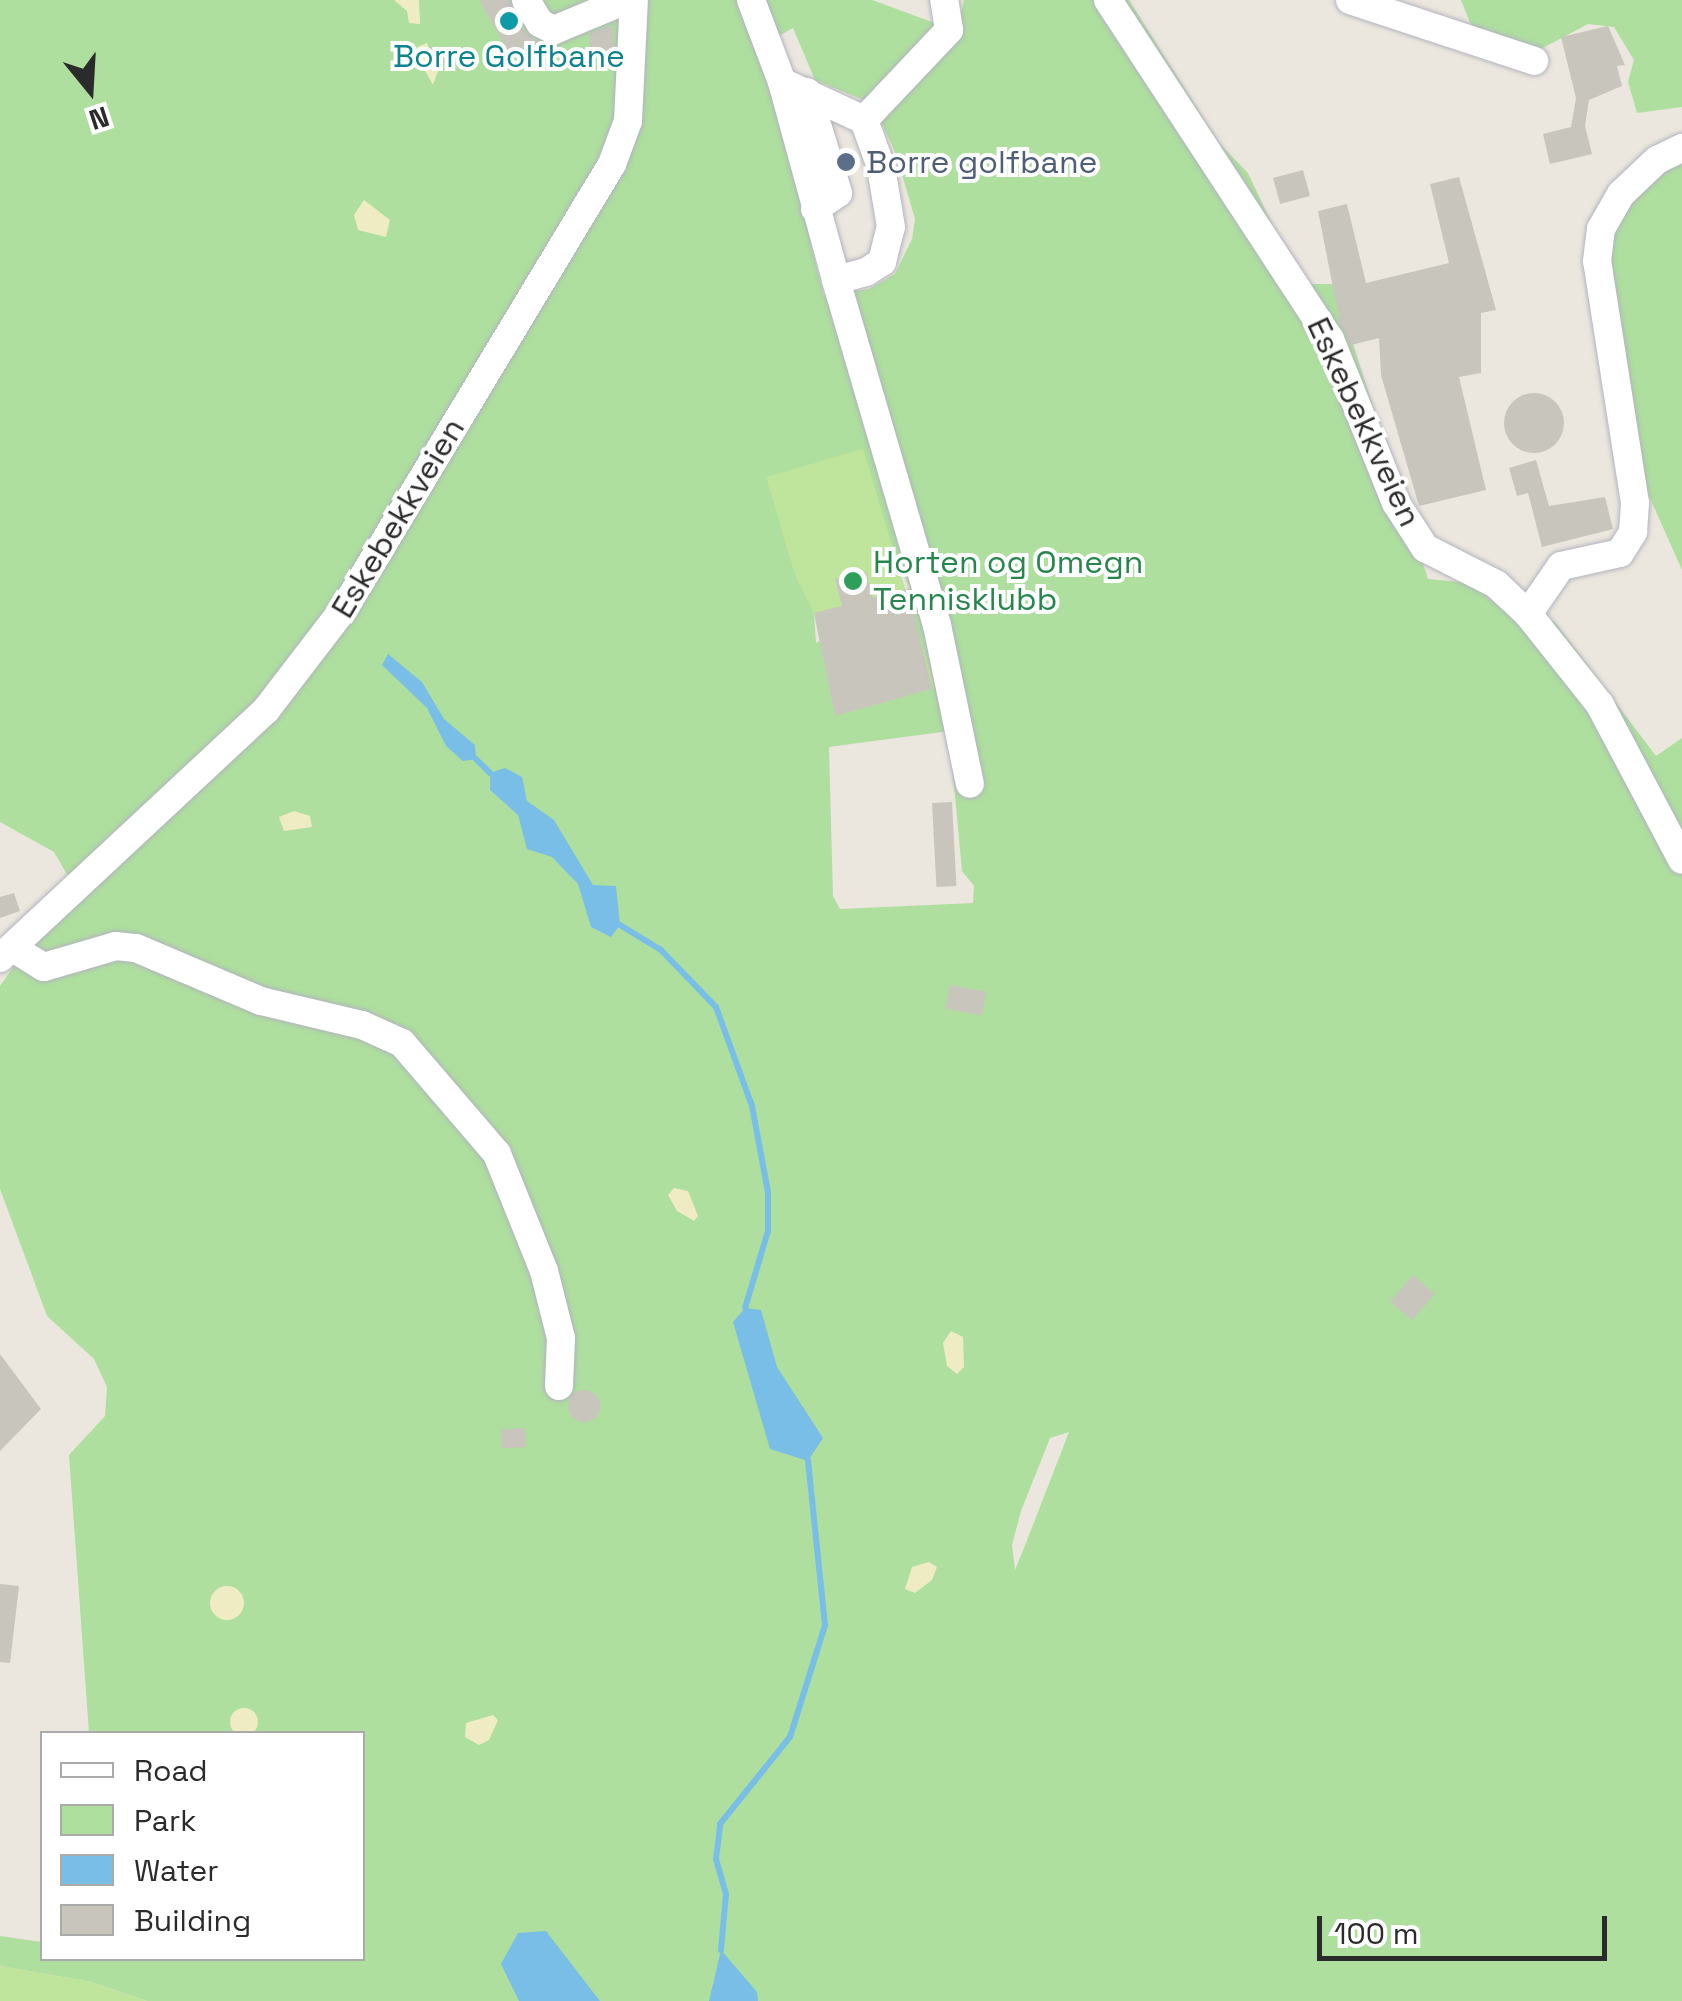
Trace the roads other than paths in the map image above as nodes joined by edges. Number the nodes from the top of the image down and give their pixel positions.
1 (526, 0) edge
2 (626, 0) edge
3 (634, 0) edge
4 (751, 0) edge
5 (944, 0) edge
6 (1108, 0) edge
7 (1350, 0) edge
8 (1534, 61) dead end
9 (795, 87) junction
10 (864, 120) junction
11 (1682, 148) edge
12 (836, 280) junction
13 (1528, 614) junction
14 (970, 784) dead end
15 (1682, 860) edge
16 (6, 953) edge
17 (558, 1386) dead end

1 - 2 street
3 - 16 street, Eskebekkveien
4 - 9 street
5 - 10 street
6 - 13 street, Eskebekkveien
7 - 8 street
9 - 10 street
9 - 12 street
10 - 12 street
11 - 13 street
12 - 14 street
13 - 15 street, Eskebekkveien
16 - 17 street, Eskebekkveien

